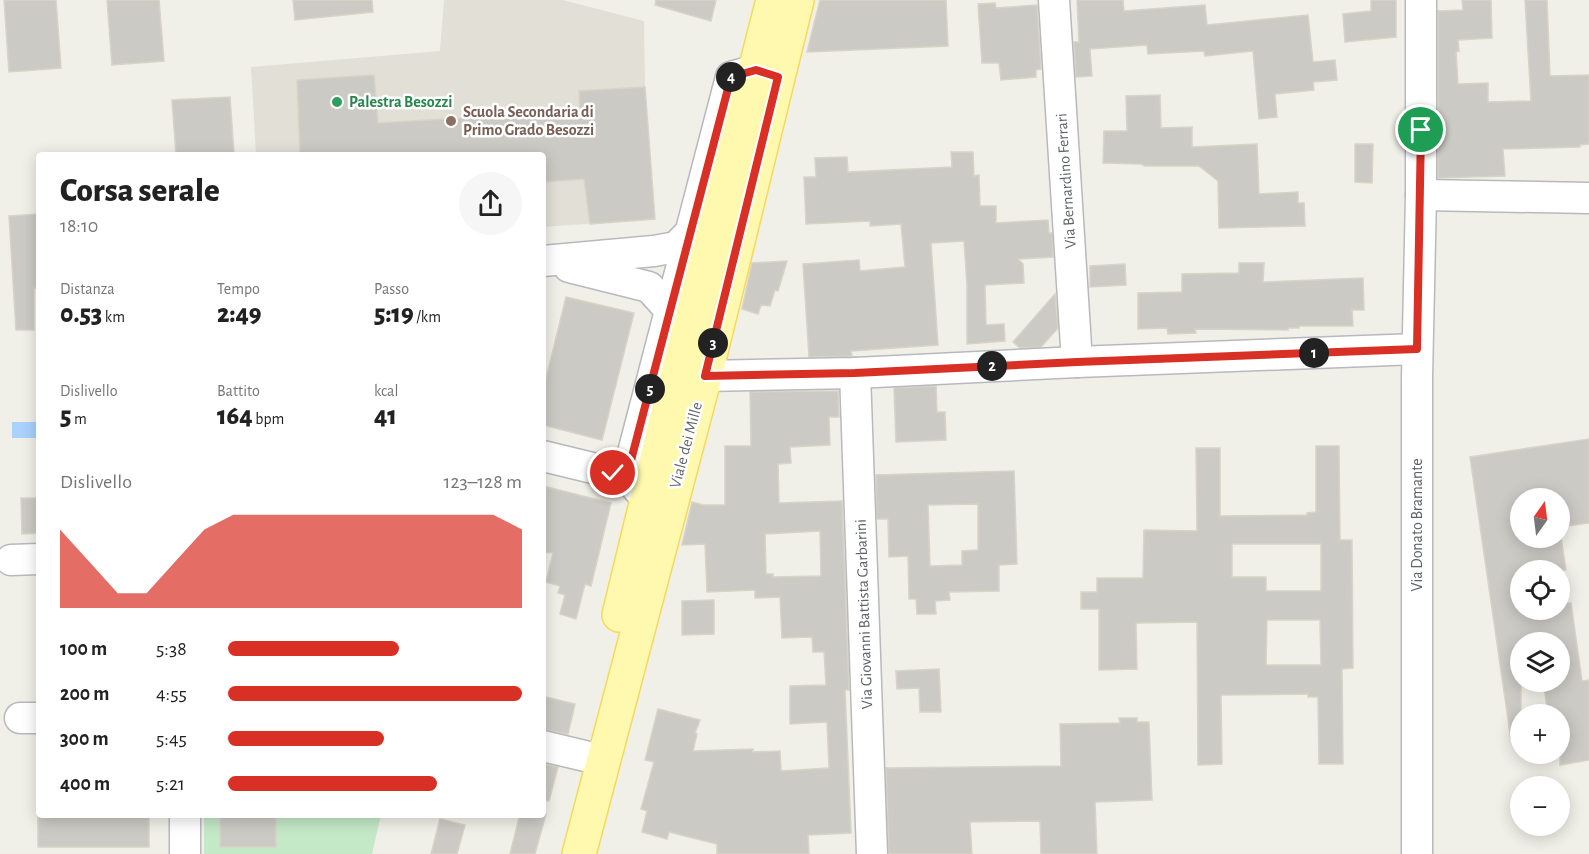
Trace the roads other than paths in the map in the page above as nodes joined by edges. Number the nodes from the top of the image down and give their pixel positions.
1 (773, 0) edge
2 (797, 0) edge
3 (1054, 0) edge
4 (1421, 0) edge
5 (767, 74) junction
6 (1421, 195) junction
7 (1589, 198) edge
8 (690, 232) junction
9 (546, 264) edge
10 (546, 264) edge
11 (670, 310) junction
12 (1417, 349) junction
13 (1077, 362) junction
14 (855, 373) junction
15 (705, 376) junction
16 (546, 457) edge
17 (629, 468) junction
18 (647, 498) junction
19 (546, 747) edge
20 (585, 756) junction
21 (185, 818) edge
22 (185, 854) edge
23 (559, 854) edge
24 (579, 854) edge
25 (872, 854) edge
26 (1417, 854) edge

1 - 5 main road, Viale dei Mille
2 - 5 main road, Viale dei Mille
3 - 13 street, Via Bernardino Ferrari
4 - 6 street, Via Donato Bramante
5 - 8 street
5 - 15 main road, Viale dei Mille
5 - 18 main road, Viale dei Mille
6 - 7 street
6 - 12 street, Via Donato Bramante
8 - 9 street
8 - 11 street
10 - 11 street
11 - 17 street
12 - 13 street
12 - 26 street, Via Donato Bramante
13 - 14 street
14 - 15 street
14 - 25 street, Via Giovanni Battista Garbarini
15 - 24 main road, Viale dei Mille
16 - 17 street
17 - 18 street
18 - 20 main road, Viale dei Mille
19 - 20 street
20 - 23 main road, Viale dei Mille
21 - 22 street

